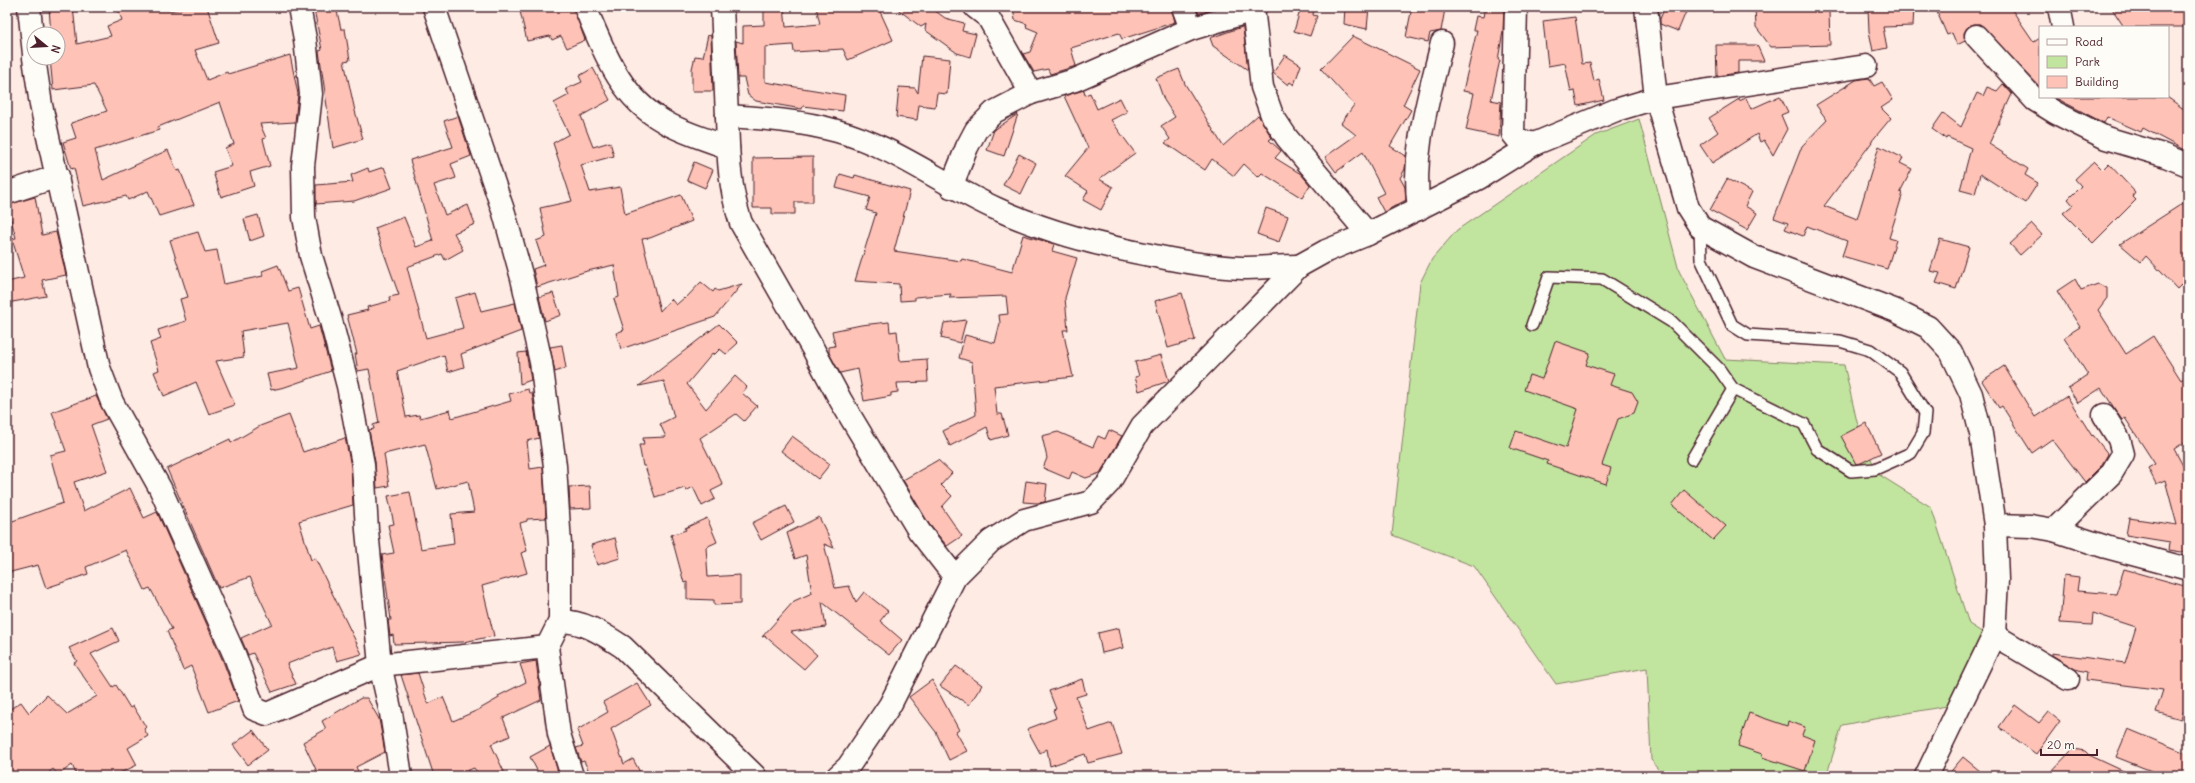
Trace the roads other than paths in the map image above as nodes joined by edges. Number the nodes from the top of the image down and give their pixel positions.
1 (29, 7) edge
2 (298, 7) edge
3 (434, 7) edge
4 (585, 7) edge
5 (722, 7) edge
6 (975, 7) edge
7 (1183, 7) edge
8 (1516, 7) edge
9 (1646, 7) edge
10 (2059, 7) edge
11 (1254, 8) edge
12 (31, 26) edge
13 (2063, 26) edge
14 (1191, 29) junction
15 (1976, 36) dead end
16 (1442, 44) dead end
17 (35, 66) edge
18 (1866, 66) dead end
19 (1031, 93) junction
20 (1656, 98) junction
21 (727, 116) junction
22 (1534, 144) junction
23 (728, 148) junction
24 (2188, 165) edge
25 (58, 176) junction
26 (951, 187) junction
27 (7, 193) edge
28 (1419, 208) junction
29 (1700, 227) junction
30 (1368, 234) junction
31 (1299, 266) junction
32 (1532, 325) dead end
33 (1733, 389) junction
34 (2104, 415) dead end
35 (1692, 459) dead end
36 (1995, 525) junction
37 (2054, 530) junction
38 (2188, 569) edge
39 (955, 577) junction
40 (560, 621) junction
41 (1994, 634) junction
42 (546, 647) junction
43 (380, 665) junction
44 (2068, 679) dead end
45 (401, 776) edge
46 (572, 776) edge
47 (755, 776) edge
48 (838, 776) edge
49 (1926, 776) edge

1 - 12 street
2 - 43 street
3 - 40 street
4 - 23 street
5 - 21 street
6 - 19 street
7 - 14 street
8 - 22 street
9 - 20 street
10 - 13 street
11 - 14 street
11 - 30 street
14 - 19 street
15 - 24 street
16 - 28 street
17 - 25 street
18 - 20 street
19 - 26 street
20 - 22 street
20 - 29 street
21 - 23 street
21 - 26 street
22 - 28 street
23 - 39 street
25 - 27 street
25 - 43 street
26 - 31 street
28 - 30 street
29 - 33 lane
29 - 36 street
30 - 31 street
31 - 39 street
32 - 33 lane
33 - 35 lane
34 - 37 street
36 - 37 street
36 - 41 street
37 - 38 street
39 - 48 street
40 - 42 street
40 - 47 street
41 - 44 street
41 - 49 street
42 - 43 street
42 - 46 street
43 - 45 street

